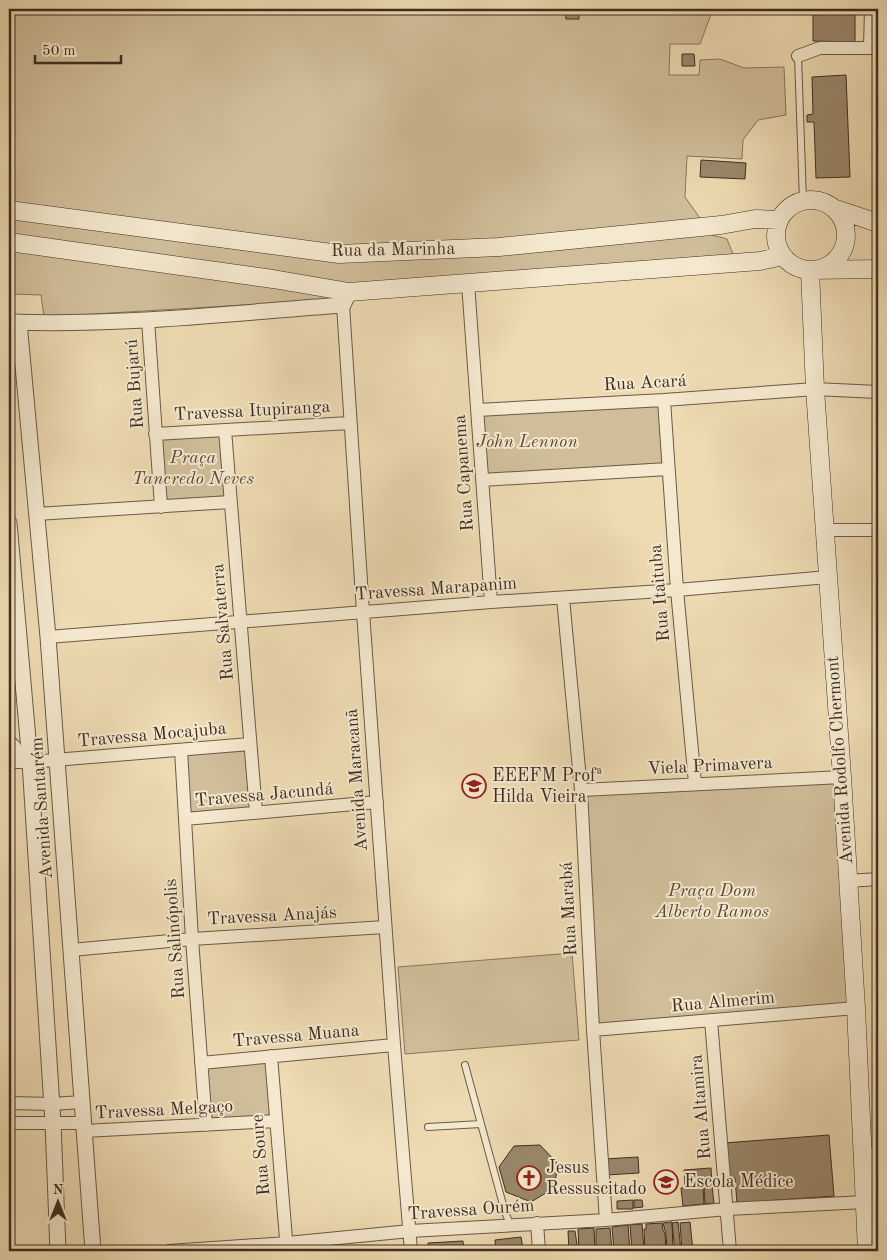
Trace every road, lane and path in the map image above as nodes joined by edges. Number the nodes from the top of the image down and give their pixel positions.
1 (871, 9) edge
2 (874, 48) edge
3 (798, 56) joint
4 (803, 201) junction
5 (833, 208) junction
6 (9, 210) edge
7 (779, 220) junction
8 (878, 222) edge
9 (9, 242) edge
10 (783, 256) junction
11 (878, 269) edge
12 (810, 270) junction
13 (468, 283) junction
14 (346, 298) junction
15 (148, 320) junction
16 (14, 322) edge
17 (16, 360) edge
18 (815, 389) junction
19 (878, 392) edge
20 (664, 400) junction
21 (477, 410) junction
22 (350, 423) junction
23 (225, 430) junction
24 (155, 434) junction
25 (668, 469) junction
26 (482, 480) junction
27 (230, 502) junction
28 (161, 507) junction
29 (36, 514) junction
30 (9, 523) edge
31 (824, 530) junction
32 (878, 530) edge
33 (828, 576) junction
34 (676, 590) junction
35 (564, 598) junction
36 (491, 602) junction
37 (362, 612) junction
38 (240, 621) junction
39 (48, 637) junction
40 (9, 741) edge
41 (250, 744) junction
42 (181, 750) junction
43 (57, 760) junction
44 (20, 762) edge
45 (842, 777) junction
46 (695, 784) junction
47 (581, 790) junction
48 (377, 802) junction
49 (256, 812) junction
50 (185, 819) junction
51 (878, 879) edge
52 (848, 881) junction
53 (386, 927) junction
54 (192, 939) junction
55 (71, 950) junction
56 (856, 1008) junction
57 (711, 1020) junction
58 (593, 1030) junction
59 (394, 1044) junction
60 (271, 1056) junction
61 (201, 1062) junction
62 (465, 1065) dead end
63 (82, 1102) junction
64 (9, 1103) edge
65 (52, 1104) junction
66 (276, 1121) junction
67 (9, 1123) edge
68 (53, 1123) junction
69 (481, 1124) junction
70 (206, 1125) junction
71 (84, 1127) junction
72 (428, 1127) dead end
73 (871, 1154) edge
74 (865, 1202) junction
75 (727, 1209) junction
76 (606, 1220) junction
77 (538, 1223) junction
78 (510, 1224) junction
79 (410, 1231) junction
80 (287, 1247) edge
81 (58, 1251) edge
82 (93, 1251) edge
83 (169, 1251) edge
84 (411, 1251) edge
85 (539, 1251) edge
86 (730, 1251) edge
87 (867, 1251) edge

1 - 2 street
2 - 3 street
3 - 4 lane
4 - 5 main road
4 - 7 main road
5 - 8 main road
5 - 12 main road
6 - 7 main road, Rua da Marinha
7 - 10 main road
9 - 14 main road, Rua da Marinha
10 - 12 main road
10 - 13 main road, Rua da Marinha
11 - 12 main road
12 - 18 main road, Avenida Rodolfo Chermont
13 - 14 main road, Rua da Marinha
13 - 21 street, Rua Capanema
14 - 15 street, Rua da Marinha
14 - 22 street, Avenida Maracanã
15 - 16 street, Rua da Marinha
15 - 24 street, Rua Bujarú
16 - 17 street, Avenida Santarém
17 - 29 street, Avenida Santarém
18 - 19 street, Rua Acará
18 - 20 street, Rua Acará
18 - 31 main road, Avenida Rodolfo Chermont
20 - 21 street, Rua Acará
20 - 25 street, Rua Itaituba
21 - 26 street, Rua Capanema
22 - 23 street, Travessa Itupiranga
22 - 37 street, Avenida Maracanã
23 - 24 street, Travessa Itupiranga
23 - 27 street, Rua Salvaterra
24 - 28 street, Rua Bujarú
25 - 26 street
25 - 34 street, Rua Itaituba
26 - 36 street, Rua Capanema
27 - 28 street
27 - 38 street, Rua Salvaterra
28 - 29 street
29 - 39 street, Avenida Santarém
30 - 44 street, Avenida Santarém
31 - 32 street
31 - 33 main road, Avenida Rodolfo Chermont
33 - 34 street, Travessa Marapanim
33 - 45 main road, Avenida Rodolfo Chermont
34 - 35 street, Travessa Marapanim
34 - 46 street, Rua Itaituba
35 - 36 street, Travessa Marapanim
35 - 47 street, Rua Marabá
36 - 37 street, Travessa Marapanim
37 - 38 street, Travessa Marapanim
37 - 48 street, Avenida Maracanã
38 - 39 street, Travessa Marapanim
38 - 41 street, Rua Salvaterra
39 - 43 street, Avenida Santarém
40 - 44 street
41 - 42 street, Travessa Mocajuba
41 - 49 street, Rua Salvaterra
42 - 43 street, Travessa Mocajuba
42 - 50 street, Rua Salinópolis
43 - 44 street, Travessa Mocajuba
43 - 55 street, Avenida Santarém
44 - 65 street, Avenida Santarém
45 - 46 street, Viela Primavera
45 - 52 main road, Avenida Rodolfo Chermont
46 - 47 street, Viela Primavera
47 - 58 street, Rua Marabá
48 - 49 street, Travessa Jacundá
48 - 53 street, Avenida Maracanã
49 - 50 street, Travessa Jacundá
50 - 54 street, Rua Salinópolis
51 - 52 street
52 - 56 main road, Avenida Rodolfo Chermont
53 - 54 street, Travessa Anajás
53 - 59 street, Avenida Maracanã
54 - 55 street, Travessa Anajás
54 - 61 street, Rua Salinópolis
55 - 63 street, Avenida Santarém
56 - 57 street, Rua Almerim
56 - 73 main road, Avenida Rodolfo Chermont
57 - 58 street, Rua Almerim
57 - 75 street, Rua Altamira
58 - 76 street, Rua Marabá
59 - 60 street, Travessa Muana
59 - 79 street, Avenida Maracanã
60 - 61 street, Travessa Muana
60 - 66 street, Rua Soure
61 - 70 street, Rua Salinópolis
62 - 69 lane
63 - 65 street
63 - 71 street, Avenida Santarém
64 - 65 street
65 - 68 street, Avenida Santarém
66 - 70 street, Travessa Melgaço
66 - 80 street, Rua Soure
67 - 68 street, Travessa Melgaço
68 - 71 street, Travessa Melgaço
68 - 81 street, Avenida Santarém
69 - 72 lane
69 - 78 lane
70 - 71 street, Travessa Melgaço
71 - 82 street, Avenida Santarém
73 - 74 main road, Avenida Rodolfo Chermont
74 - 75 street, Travessa Ourém
74 - 87 main road, Avenida Rodolfo Chermont
75 - 76 street, Travessa Ourém
75 - 86 street, Rua Altamira
76 - 77 street, Travessa Ourém
77 - 78 street, Travessa Ourém
77 - 85 street
78 - 79 street, Travessa Ourém
79 - 80 street, Travessa Ourém
79 - 84 street, Avenida Maracanã
80 - 83 street, Travessa Ourém

